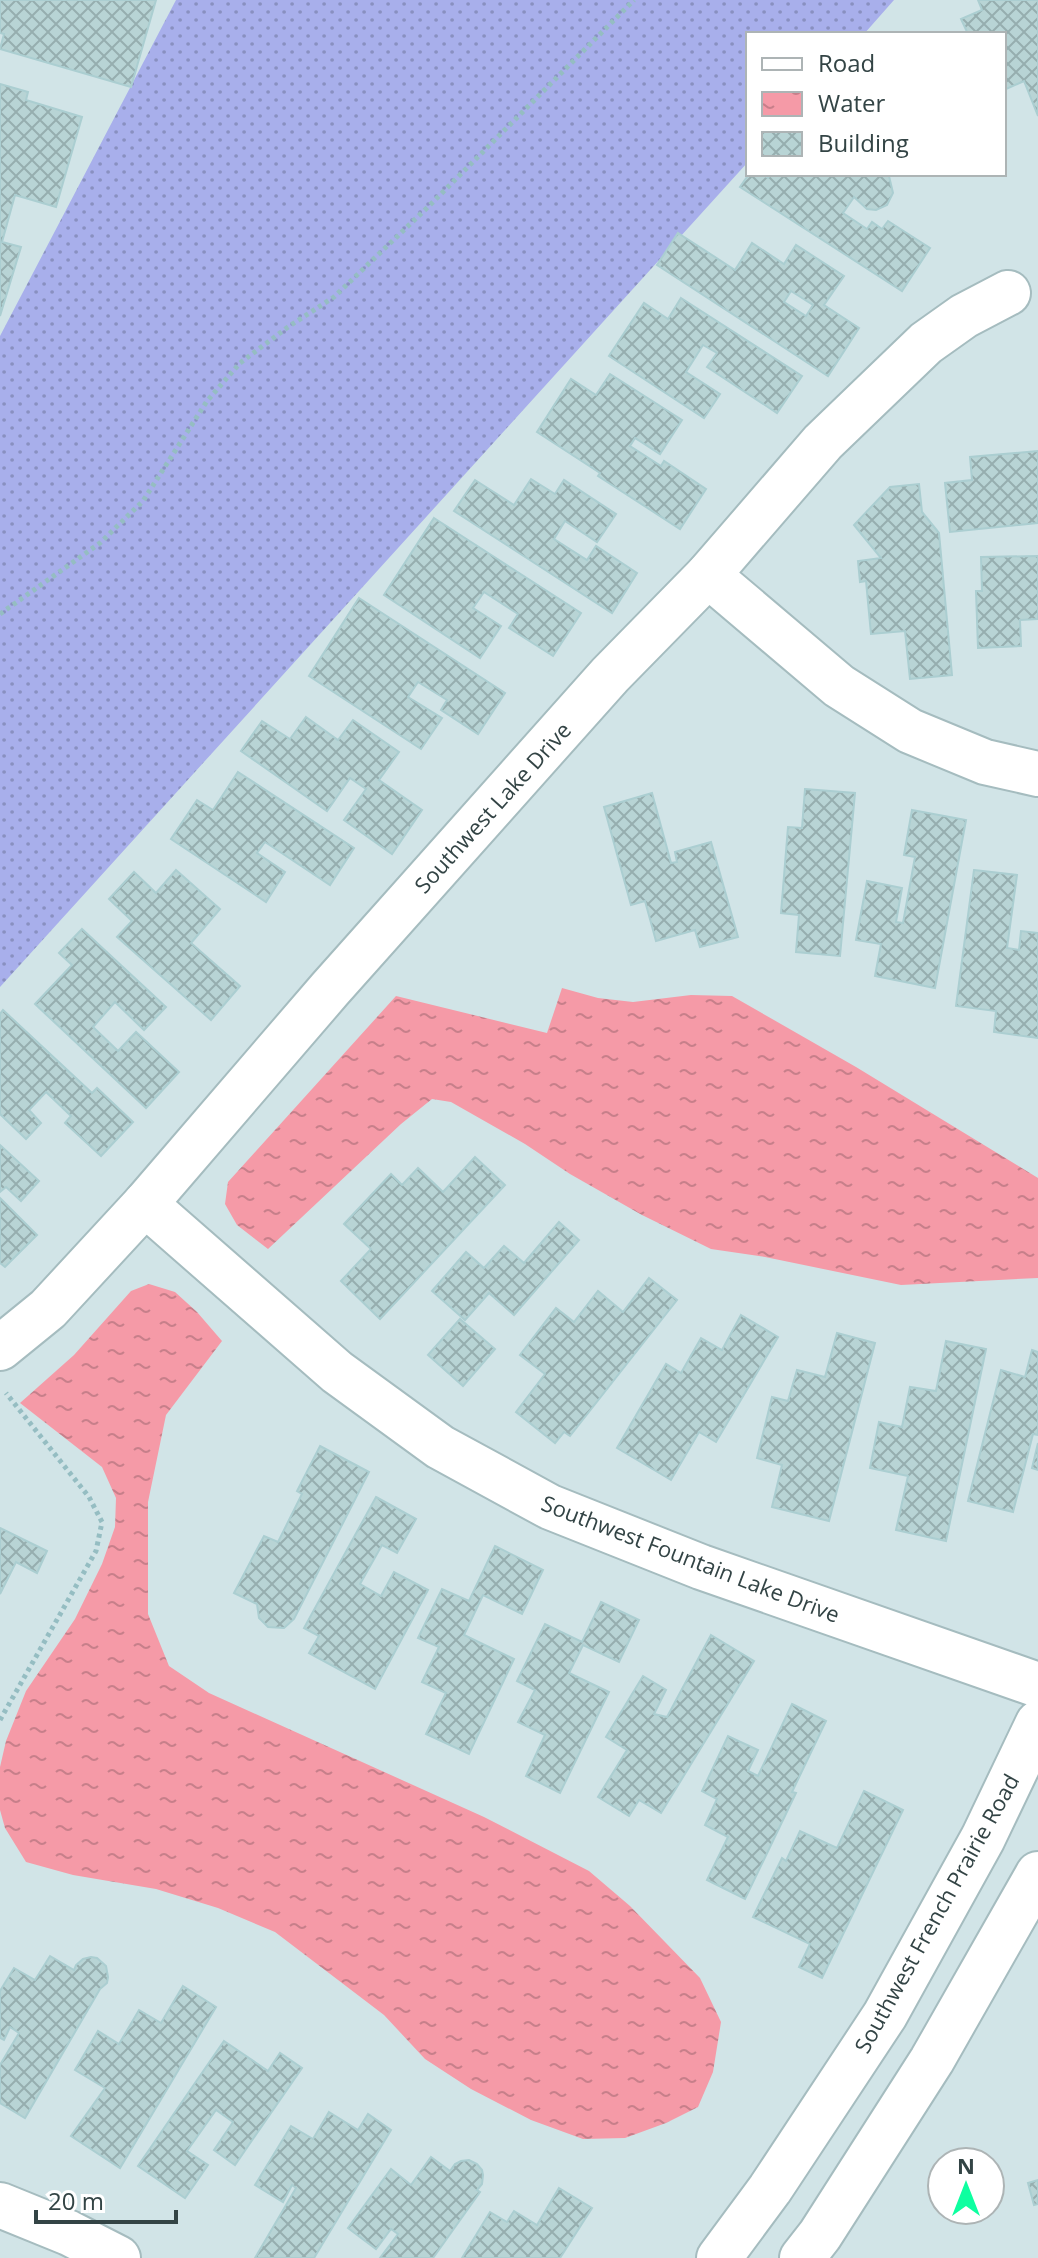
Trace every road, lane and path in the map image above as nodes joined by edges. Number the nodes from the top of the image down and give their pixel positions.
1 (634, 0) edge
2 (1008, 293) dead end
3 (708, 575) junction
4 (0, 614) edge
5 (1038, 774) edge
6 (145, 1204) junction
7 (0, 1348) edge
8 (0, 1387) edge
9 (1038, 1685) edge
10 (0, 1720) edge
11 (1038, 1723) edge
12 (1038, 1874) edge
13 (0, 2205) edge
14 (118, 2258) edge
15 (719, 2258) edge
16 (802, 2258) edge

1 - 4 path
2 - 3 street, Southwest Lake Drive
3 - 5 street
3 - 6 street, Southwest Lake Drive
6 - 7 street, Southwest Lake Drive
6 - 9 street, Southwest Fountain Lake Drive
8 - 10 path
11 - 15 street, Southwest French Prairie Road
12 - 16 street
13 - 14 street

